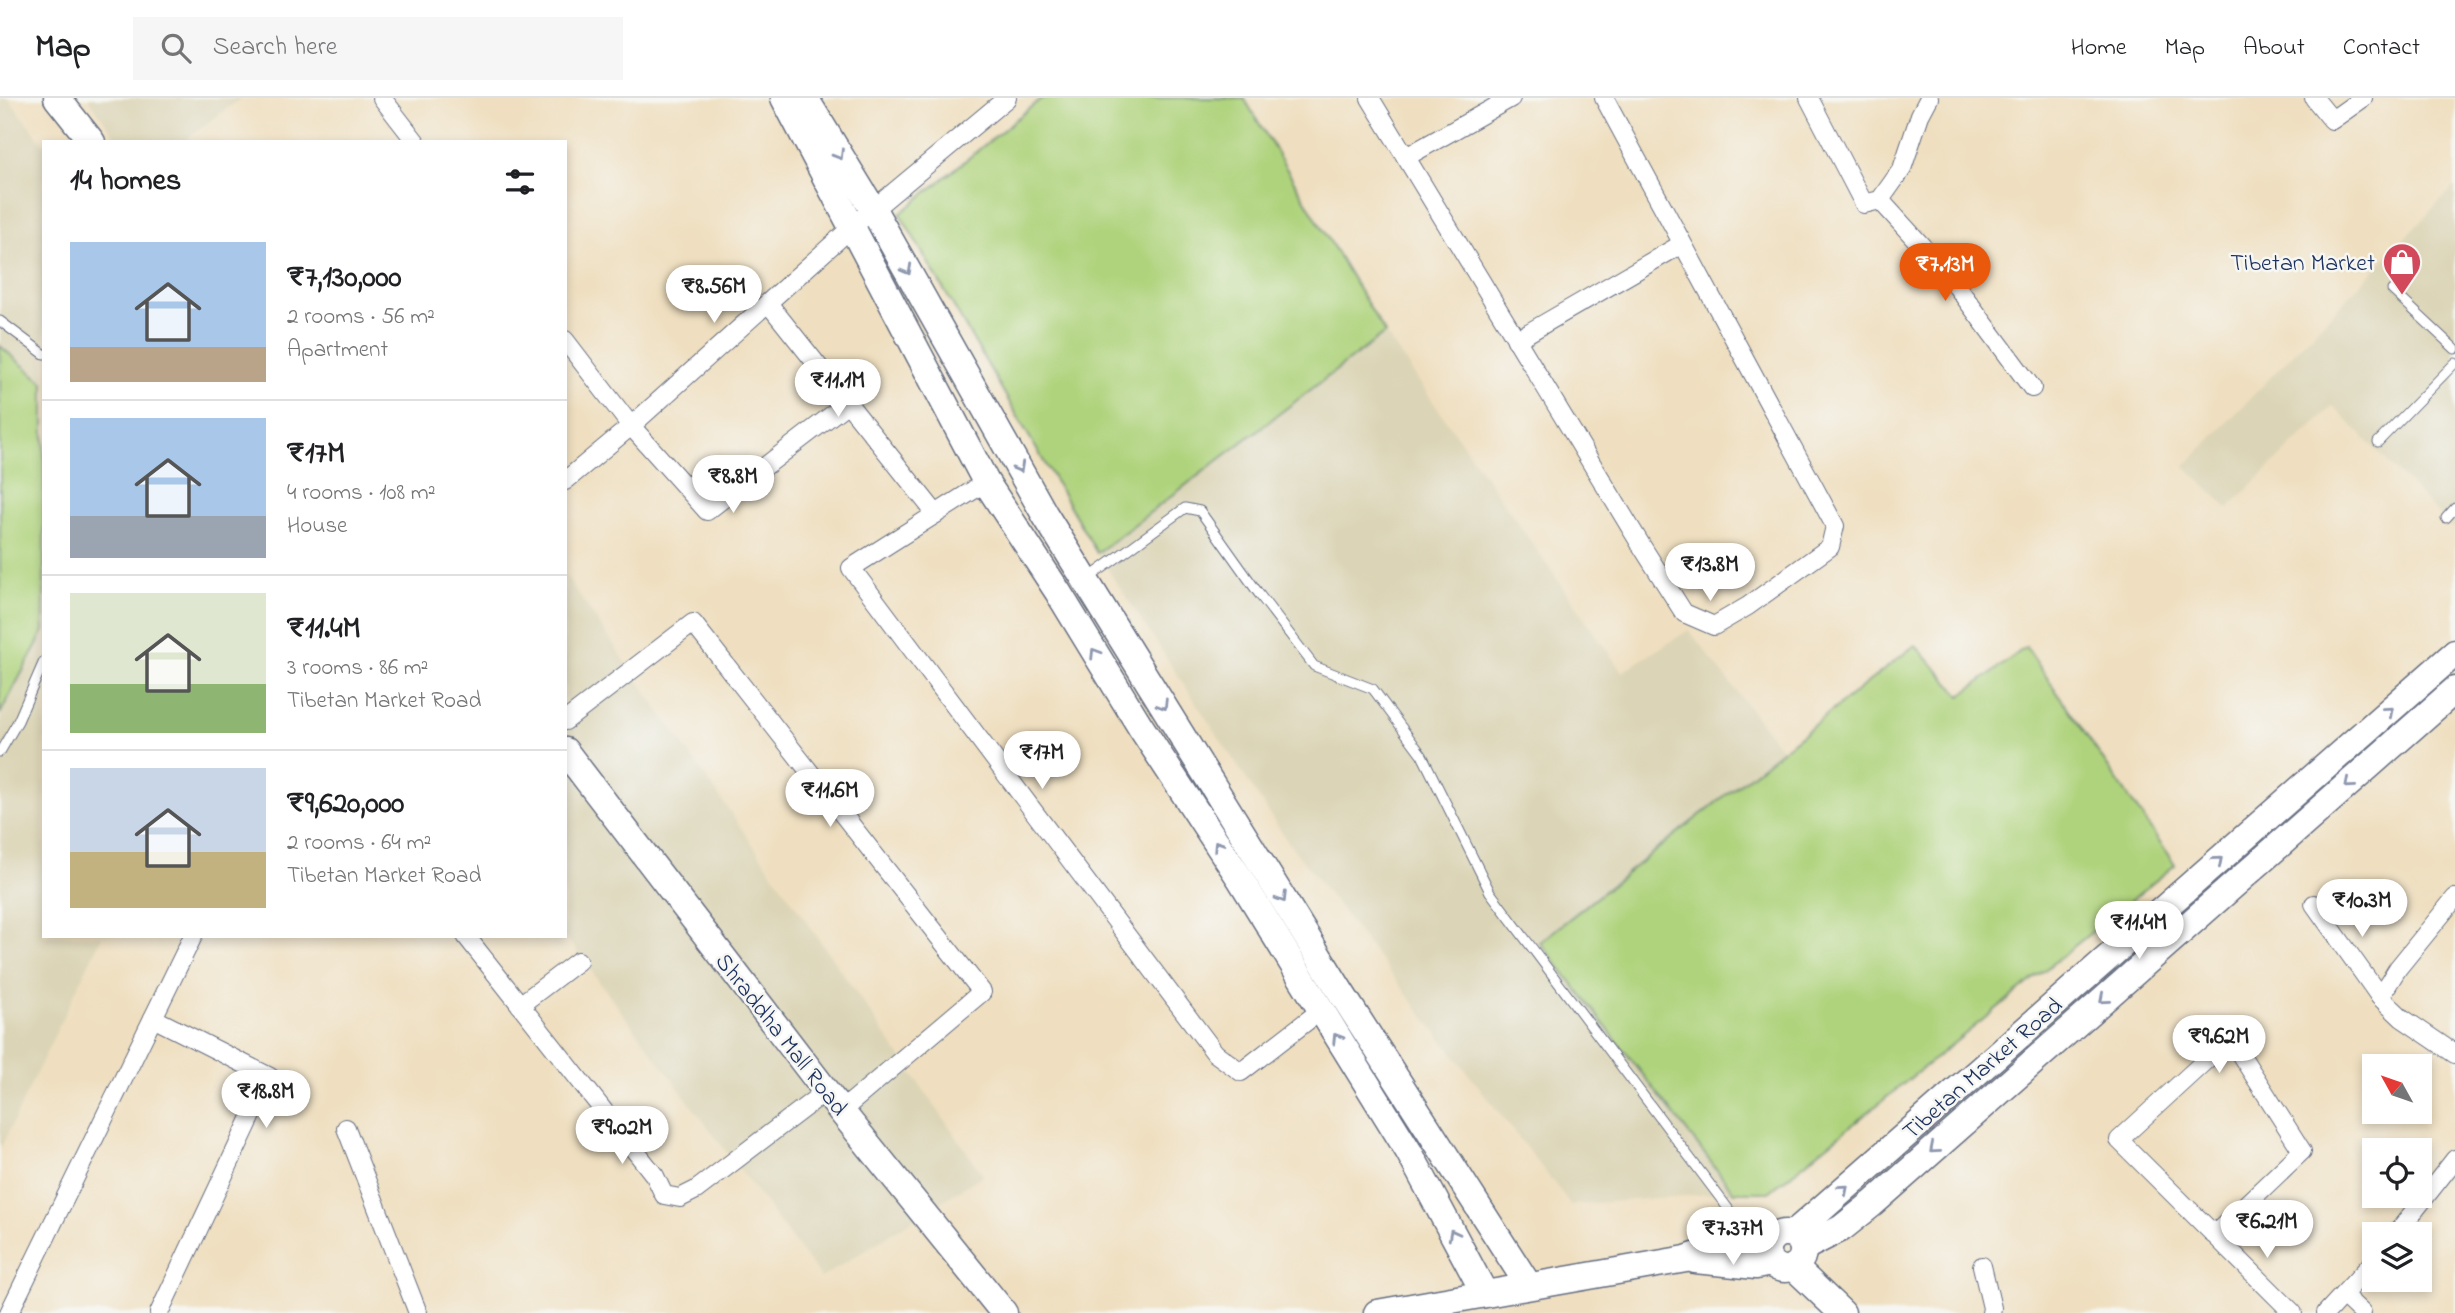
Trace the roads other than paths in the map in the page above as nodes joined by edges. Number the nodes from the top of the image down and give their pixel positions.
1 (57, 98) edge
2 (382, 98) edge
3 (784, 98) edge
4 (805, 98) edge
5 (1007, 98) edge
6 (1370, 98) edge
7 (1511, 98) edge
8 (1604, 98) edge
9 (1810, 98) edge
10 (1929, 98) edge
11 (2314, 98) edge
12 (2363, 98) edge
13 (90, 140) edge
14 (414, 140) edge
15 (1406, 157) junction
16 (1880, 200) junction
17 (874, 211) junction
18 (852, 227) junction
19 (1682, 244) junction
20 (2392, 290) dead end
21 (768, 303) junction
22 (0, 321) edge
23 (1516, 340) junction
24 (567, 343) edge
25 (2455, 349) edge
26 (42, 352) edge
27 (2455, 363) edge
28 (2032, 388) dead end
29 (849, 402) junction
30 (631, 426) junction
31 (2378, 442) dead end
32 (567, 479) edge
33 (986, 482) junction
34 (2454, 510) edge
35 (936, 514) junction
36 (2446, 518) dead end
37 (1086, 581) junction
38 (2455, 653) edge
39 (42, 666) edge
40 (2455, 690) edge
41 (567, 719) edge
42 (0, 752) edge
43 (567, 754) edge
44 (2455, 898) edge
45 (2314, 904) dead end
46 (192, 938) edge
47 (468, 938) edge
48 (578, 961) dead end
49 (2380, 997) junction
50 (520, 1005) junction
51 (1320, 1011) junction
52 (153, 1018) junction
53 (2455, 1054) edge
54 (833, 1101) junction
55 (346, 1128) dead end
56 (2455, 1159) edge
57 (2405, 1222) edge
58 (2214, 1235) junction
59 (1780, 1248) junction
60 (1982, 1266) dead end
61 (2362, 1274) edge
62 (1529, 1286) junction
63 (1485, 1294) junction
64 (2343, 1295) junction
65 (9, 1313) edge
66 (159, 1313) edge
67 (418, 1313) edge
68 (1004, 1313) edge
69 (1377, 1313) edge
70 (1842, 1313) edge
71 (1991, 1313) edge
72 (2293, 1313) edge
73 (2326, 1313) edge
74 (2362, 1313) edge

1 - 13 street
2 - 14 street
3 - 18 street
4 -> 17 street
5 - 17 street
6 - 15 street
7 - 15 street
8 - 19 street
9 - 16 street
10 - 16 street
11 - 12 street
15 - 23 street
16 - 28 street
17 - 18 street
17 -> 37 street
18 - 21 street
18 - 33 street
19 - 23 street
19 - 23 street
20 - 25 lane
21 - 29 street
21 - 30 street
22 - 26 lane
24 - 30 street
27 - 31 lane
29 - 30 street
29 - 35 street
30 - 32 street
33 - 35 street
51 -> 33 street
34 - 36 lane
35 - 51 street
37 - 59 lane
37 -> 62 street
59 -> 38 street, Tibetan Market Road
39 - 42 lane
40 -> 59 street, Tibetan Market Road
41 - 54 street
43 - 54 street, Shraddha Mall Road
44 - 49 street
45 - 49 street
46 - 52 street
47 - 50 street
48 - 50 street
49 - 53 street
50 - 54 street
63 -> 51 street
52 - 65 street
52 - 66 street
54 - 68 street, Shraddha Mall Road
55 - 67 street
56 - 57 street
58 - 58 street
58 - 72 street
59 - 62 street
59 - 70 street
60 - 71 street
61 - 64 street
62 - 63 street
63 - 69 street
64 - 73 street
64 - 74 street

